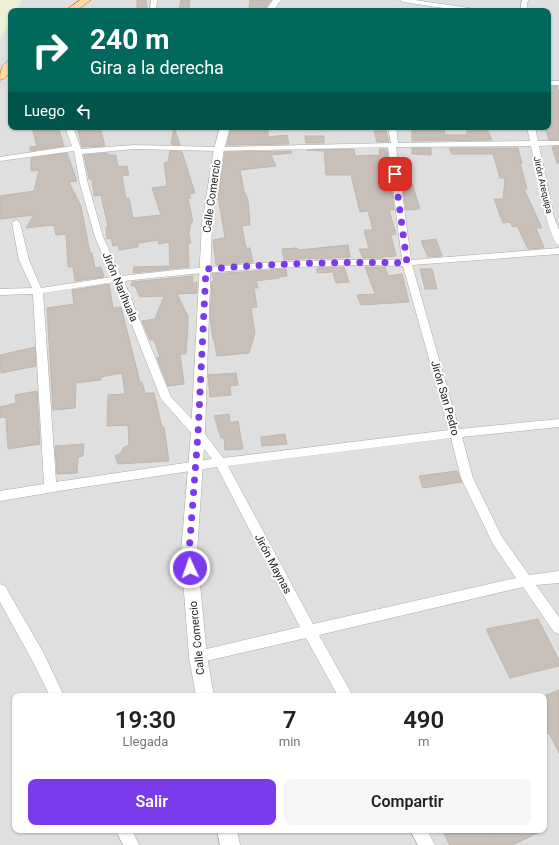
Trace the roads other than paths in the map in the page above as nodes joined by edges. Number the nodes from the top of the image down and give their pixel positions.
1 (86, 0) edge
2 (403, 0) edge
3 (457, 0) edge
4 (74, 8) edge
5 (454, 8) edge
6 (469, 8) edge
7 (8, 67) edge
8 (0, 77) edge
9 (70, 130) edge
10 (224, 130) edge
11 (392, 130) edge
12 (532, 130) edge
13 (534, 143) junction
14 (559, 143) edge
15 (393, 144) junction
16 (219, 149) junction
17 (77, 150) junction
18 (0, 159) edge
19 (555, 217) edge
20 (16, 223) dead end
21 (559, 242) edge
22 (559, 251) edge
23 (407, 263) junction
24 (206, 269) junction
25 (118, 279) junction
26 (38, 291) junction
27 (0, 292) edge
28 (559, 422) edge
29 (455, 433) junction
30 (198, 434) junction
31 (220, 462) junction
32 (195, 466) junction
33 (50, 487) junction
34 (0, 496) edge
35 (559, 577) edge
36 (526, 581) junction
37 (0, 590) edge
38 (559, 628) edge
39 (310, 632) junction
40 (198, 657) junction
41 (56, 693) edge
42 (204, 693) edge
43 (344, 693) edge
44 (125, 833) edge
45 (228, 833) edge
46 (420, 833) edge
47 (131, 845) edge
48 (230, 845) edge
49 (427, 845) edge

1 - 4 main road
2 - 5 street
3 - 6 street
7 - 8 main road
9 - 17 street, Jirón Narihuala
10 - 16 street, Calle Comercio
11 - 15 street, Jirón San Pedro
12 - 13 street, Jirón Arequipa
13 - 14 street
13 - 15 street
13 - 19 street, Jirón Arequipa
15 - 16 street
15 - 23 street, Jirón San Pedro
16 - 17 street
16 - 24 street, Calle Comercio
17 - 18 street
17 - 25 street, Jirón Narihuala
19 - 21 street, Jirón Arequipa
20 - 26 street
22 - 23 street
23 - 24 street
23 - 29 street, Jirón San Pedro
24 - 25 street
24 - 30 street, Calle Comercio
25 - 26 street
25 - 30 street, Jirón Narihuala
26 - 27 street
26 - 33 street
28 - 29 street
29 - 31 street
29 - 36 street, Jirón San Pedro
30 - 31 street, Jirón Maynas
30 - 32 street, Calle Comercio
31 - 32 street
31 - 39 street, Jirón Maynas
32 - 33 street
32 - 40 street, Calle Comercio
33 - 34 street
35 - 36 street
36 - 38 street, Jirón San Pedro
36 - 39 street
37 - 41 street
39 - 40 street
39 - 43 street, Jirón Maynas
40 - 42 street, Calle Comercio
44 - 47 street
45 - 48 street
46 - 49 street

